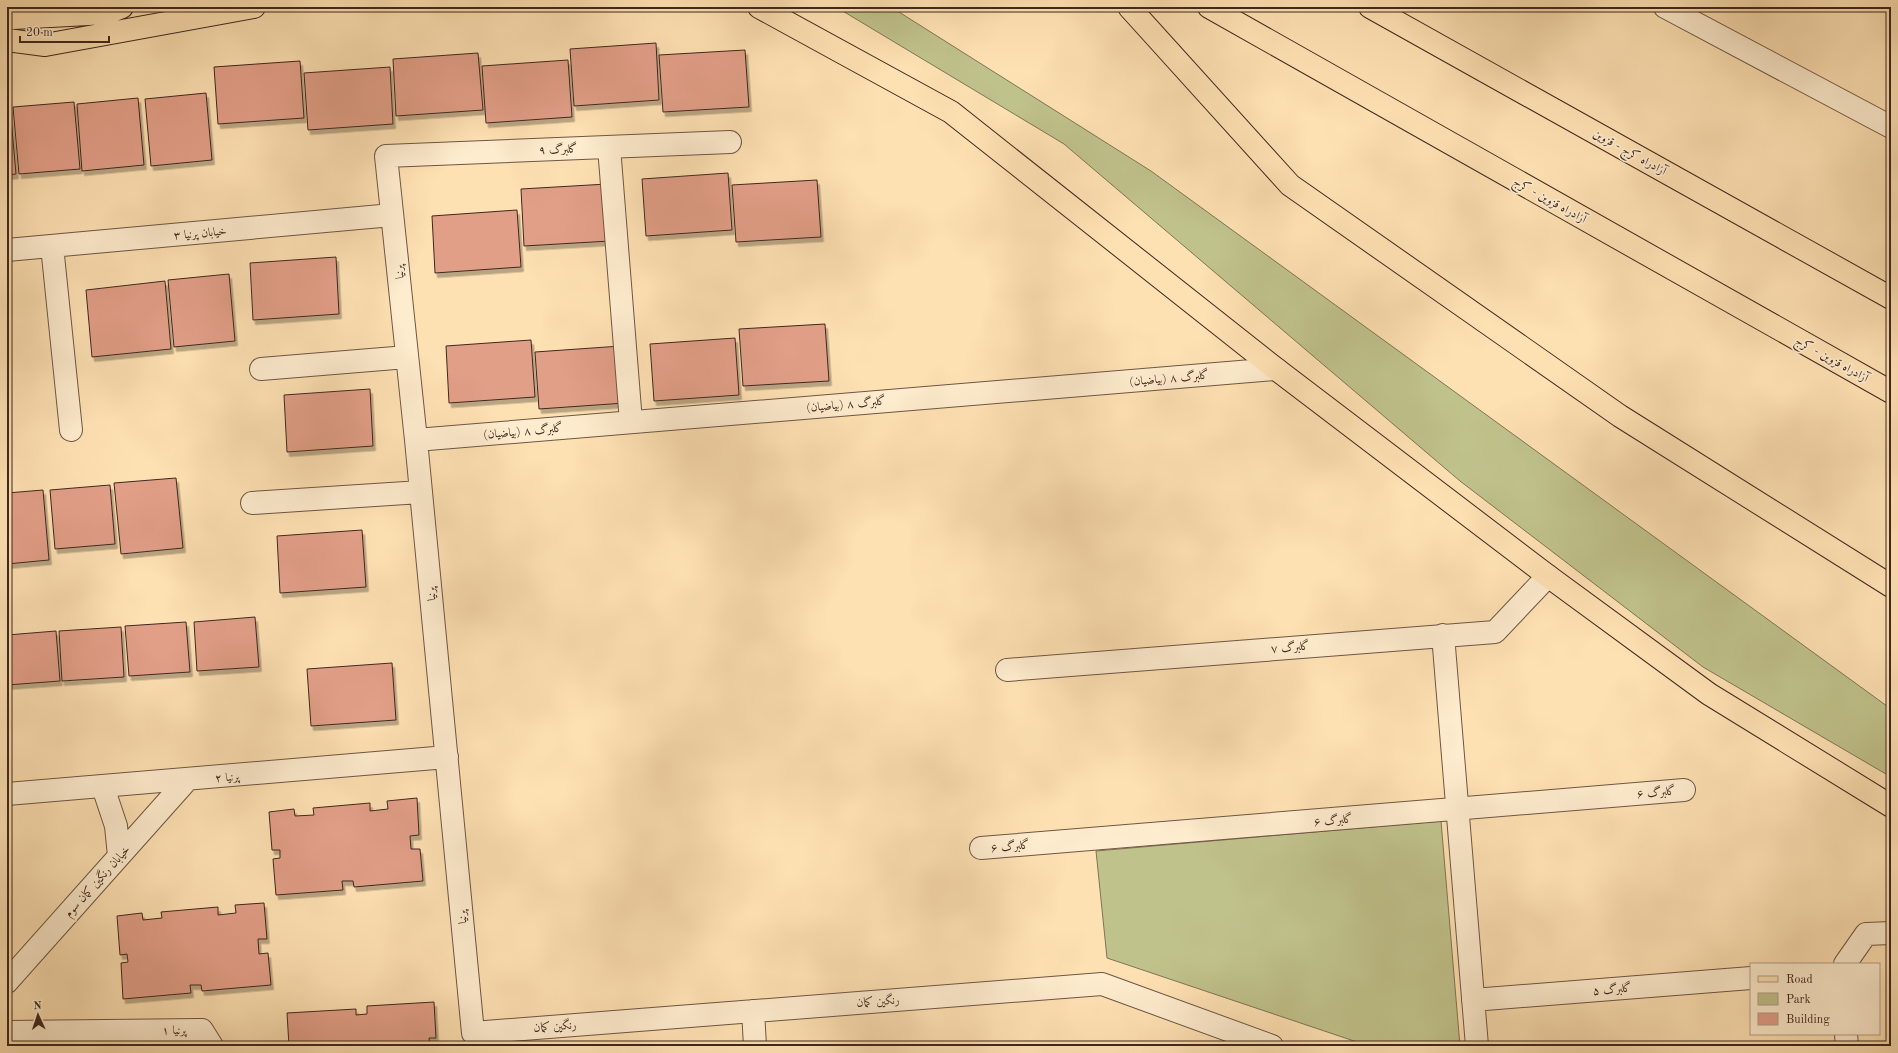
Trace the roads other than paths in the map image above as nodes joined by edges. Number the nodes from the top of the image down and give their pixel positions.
1 (122, 7) edge
2 (254, 7) edge
3 (759, 7) edge
4 (1129, 7) edge
5 (1209, 7) edge
6 (1370, 7) edge
7 (1665, 7) edge
8 (7, 16) edge
9 (7, 40) edge
10 (1891, 127) edge
11 (730, 142) dead end
12 (609, 147) junction
13 (386, 156) joint
14 (392, 215) junction
15 (52, 246) junction
16 (7, 250) edge
17 (1891, 298) edge
18 (408, 356) junction
19 (261, 369) dead end
20 (1276, 369) junction
21 (1891, 392) edge
22 (631, 422) junction
23 (70, 430) dead end
24 (416, 440) junction
25 (421, 492) junction
26 (252, 503) dead end
27 (1548, 576) junction
28 (1891, 586) edge
29 (1443, 635) junction
30 (1007, 670) dead end
31 (447, 757) junction
32 (187, 780) junction
33 (103, 787) junction
34 (1684, 790) dead end
35 (7, 794) edge
36 (1891, 806) edge
37 (1457, 810) junction
38 (981, 848) dead end
39 (119, 856) junction
40 (1891, 933) edge
41 (1846, 963) edge
42 (1750, 978) edge
43 (7, 982) edge
44 (1473, 1000) junction
45 (753, 1011) junction
46 (7, 1032) edge
47 (473, 1033) joint
48 (1846, 1035) edge
49 (212, 1046) edge
50 (755, 1046) edge
51 (1272, 1046) edge
52 (1477, 1046) edge
53 (1847, 1046) edge

1 - 8 main road
2 - 9 main road
3 - 20 main road
4 - 28 main road
5 - 21 main road, آزادراه قزوین - کرج
6 - 17 main road, آزادراه کرج - قزوین
7 - 10 street
11 - 12 street, گلبرگ ۹
12 - 13 street, گلبرگ ۹
12 - 22 street
13 - 14 street, پرنیا
14 - 15 street, خیابان پرنیا ۳
14 - 18 street, پرنیا
15 - 16 street, خیابان پرنیا ۳
15 - 23 street
18 - 19 street
18 - 24 street, پرنیا
20 - 22 street, گلبرگ ۸ (بیاضیان)
20 - 27 main road
22 - 24 street, گلبرگ ۸ (بیاضیان)
24 - 25 street, پرنیا
25 - 26 street
25 - 31 street, پرنیا
27 - 29 street, گلبرگ ۷
27 - 36 main road
29 - 30 street, گلبرگ ۷
29 - 37 street
31 - 32 street, پرنیا ۲
31 - 47 street, پرنیا
32 - 33 street, پرنیا ۲
32 - 39 street, خیابان رنگین کمان سوم
33 - 35 street, پرنیا ۲
33 - 39 street
34 - 37 street, گلبرگ ۶
37 - 38 street, گلبرگ ۶
37 - 44 street
39 - 43 street, خیابان رنگین کمان سوم
40 - 41 street
42 - 44 street, گلبرگ ۵
44 - 52 street
45 - 47 street, رنگین کمان
45 - 50 street
45 - 51 street, رنگین کمان
46 - 49 street, پرنیا ۱
48 - 53 street

